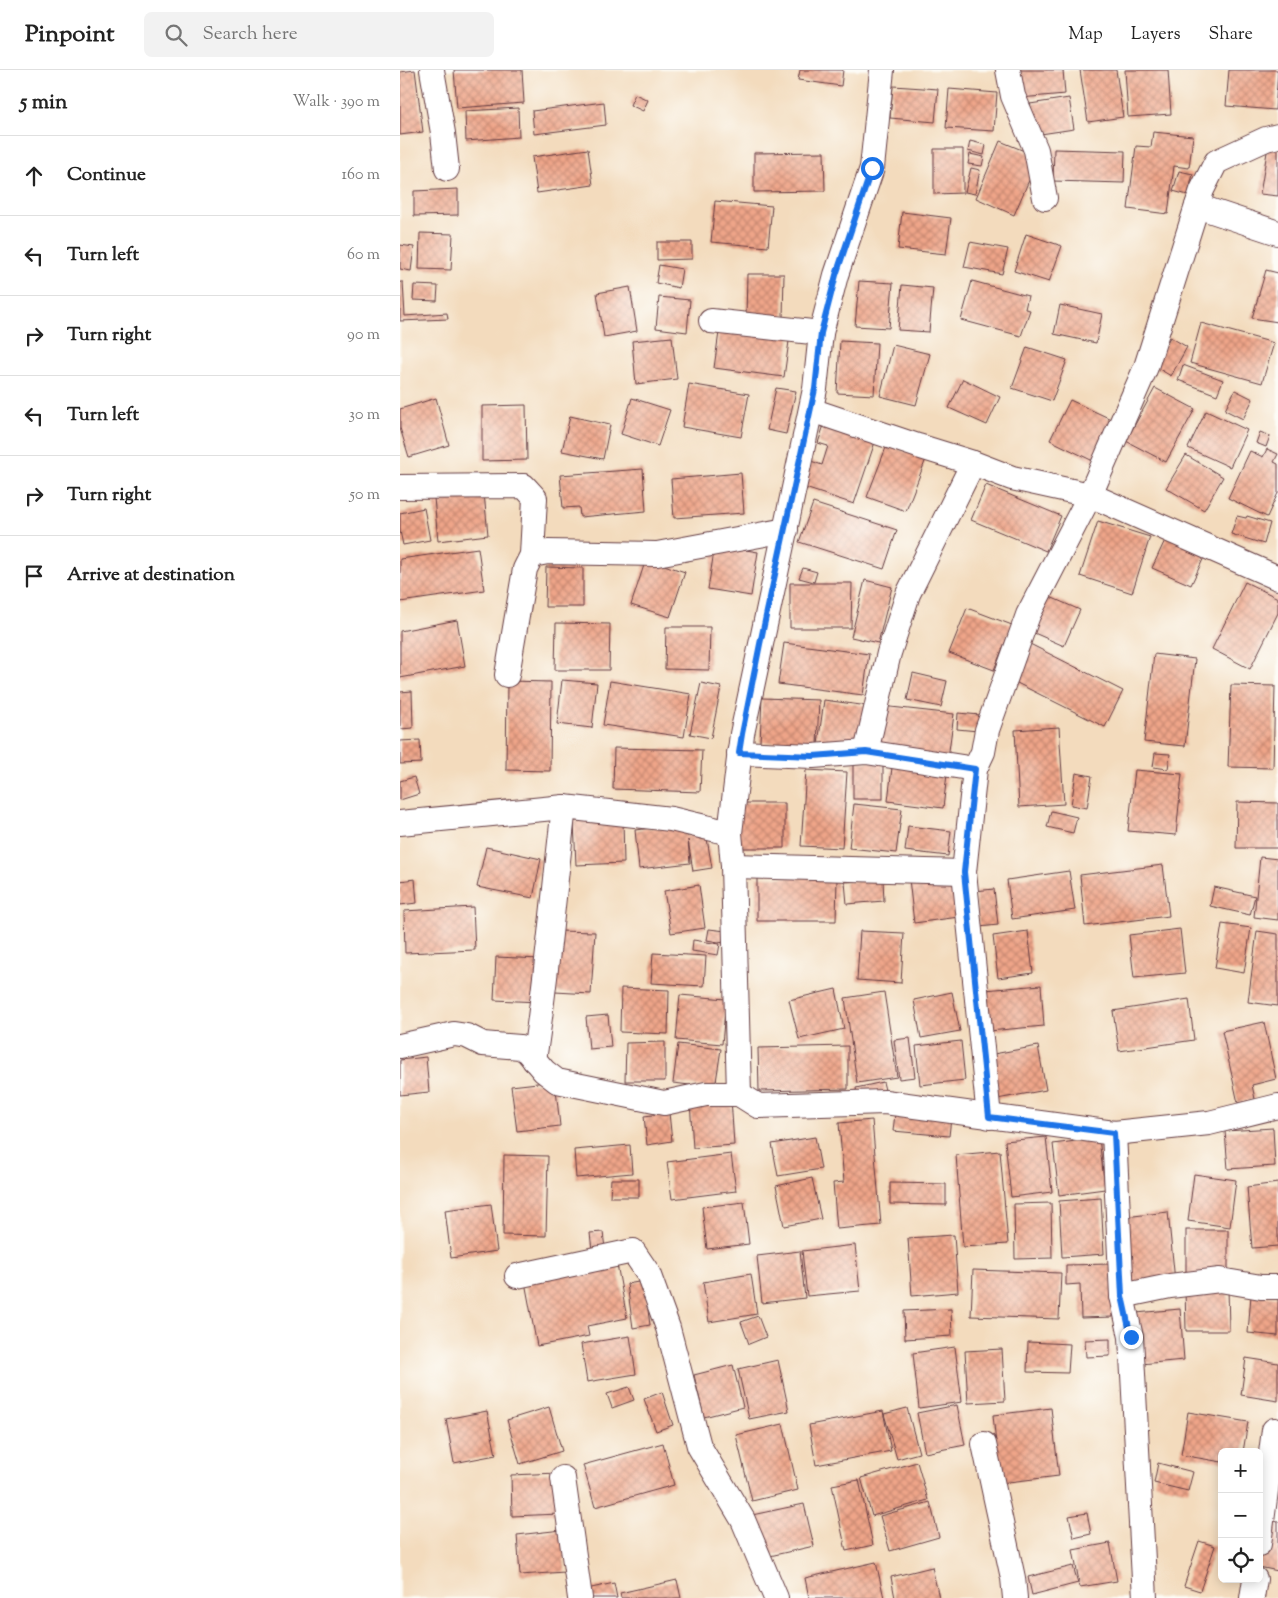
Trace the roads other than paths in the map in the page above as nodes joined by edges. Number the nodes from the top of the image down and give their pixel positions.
1 (432, 70) edge
2 (882, 70) edge
3 (1008, 70) edge
4 (1278, 136) edge
5 (447, 168) dead end
6 (1045, 198) dead end
7 (1197, 206) junction
8 (1278, 233) edge
9 (712, 321) dead end
10 (821, 333) junction
11 (810, 410) junction
12 (973, 463) junction
13 (400, 487) edge
14 (1090, 495) junction
15 (786, 530) junction
16 (532, 555) junction
17 (1278, 578) edge
18 (507, 675) dead end
19 (866, 752) junction
20 (739, 753) junction
21 (975, 769) junction
22 (564, 807) junction
23 (400, 823) edge
24 (730, 833) junction
25 (733, 866) junction
26 (964, 872) junction
27 (400, 1046) edge
28 (534, 1060) junction
29 (739, 1094) junction
30 (1278, 1106) edge
31 (989, 1117) junction
32 (1114, 1133) junction
33 (517, 1276) dead end
34 (1278, 1287) edge
35 (1122, 1296) junction
36 (1274, 1430) dead end
37 (984, 1444) dead end
38 (562, 1478) dead end
39 (1260, 1538) edge
40 (1254, 1583) edge
41 (580, 1598) edge
42 (776, 1598) edge
43 (1015, 1598) edge
44 (1145, 1598) edge
45 (1252, 1598) edge

1 - 5 street
2 - 10 street
3 - 6 street
4 - 7 street
7 - 8 street
7 - 14 street
9 - 10 street
10 - 11 street
11 - 12 street
11 - 15 street
12 - 14 street
12 - 19 street
13 - 16 street
14 - 17 street
14 - 21 street
15 - 16 street
15 - 20 street
16 - 18 street
19 - 20 street
19 - 21 street
20 - 24 street
21 - 26 street
22 - 23 street
22 - 24 street
22 - 28 street
24 - 25 street
25 - 26 street
25 - 29 street
26 - 31 street
27 - 28 street
28 - 29 street
29 - 31 street
30 - 32 street
31 - 32 street
32 - 35 street
33 - 42 street
34 - 35 street
35 - 44 street
36 - 39 street
37 - 43 street
38 - 41 street
40 - 45 street

